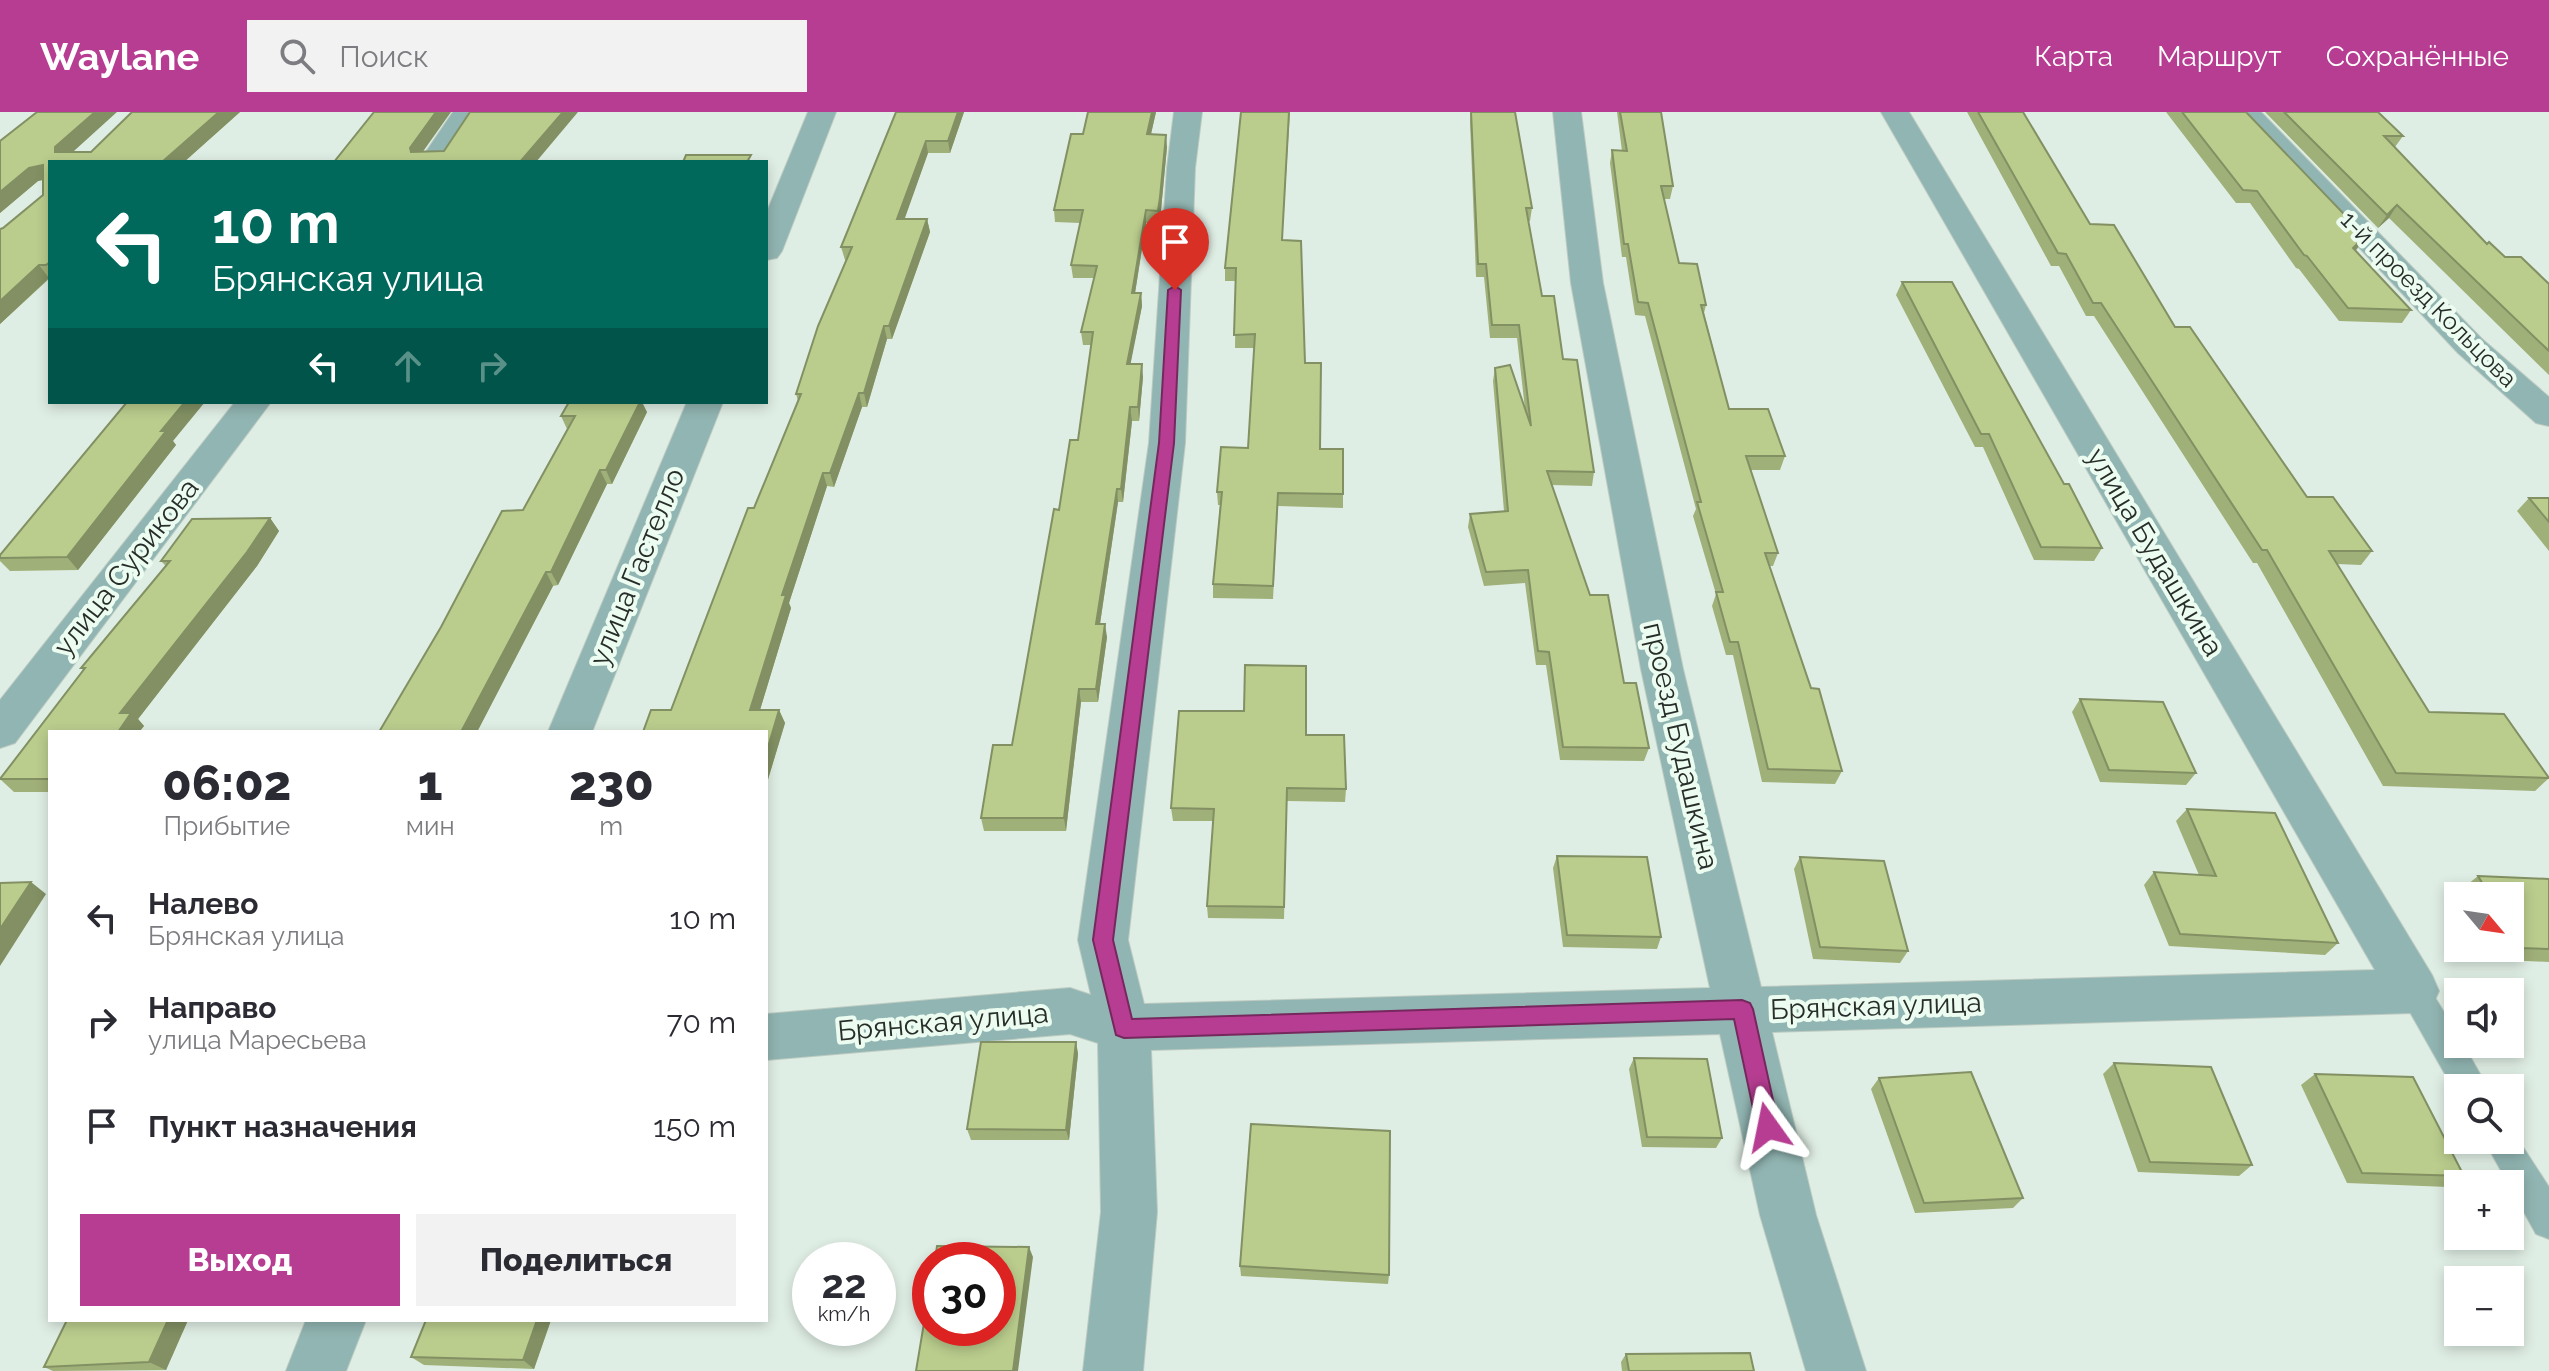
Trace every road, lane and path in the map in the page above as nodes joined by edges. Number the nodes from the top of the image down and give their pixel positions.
1 (467, 112) edge
2 (822, 112) edge
3 (1188, 112) edge
4 (1567, 112) edge
5 (1895, 112) edge
6 (2246, 112) edge
7 (434, 160) edge
8 (768, 246) edge
9 (251, 404) edge
10 (704, 404) edge
11 (2549, 415) edge
12 (571, 730) edge
13 (0, 731) edge
14 (2414, 991) junction
15 (1742, 1009) junction
16 (1124, 1028) junction
17 (768, 1037) edge
18 (2463, 1074) edge
19 (2509, 1154) edge
20 (2549, 1221) edge
21 (335, 1322) edge
22 (316, 1371) edge
23 (1113, 1371) edge
24 (1836, 1371) edge

1 - 7 street
2 - 8 street
3 - 16 street
4 - 15 street, проезд Будашкина
5 - 14 street, улица Будашкина
6 - 11 street, 1-й проезд Кольцова
9 - 13 street, улица Сурикова
10 - 12 street, улица Гастелло
14 - 15 street, Брянская улица
14 - 18 lane
15 - 16 street, Брянская улица
15 - 24 street, проезд Будашкина
16 - 17 street, Брянская улица
16 - 23 street
19 - 20 lane
21 - 22 street

